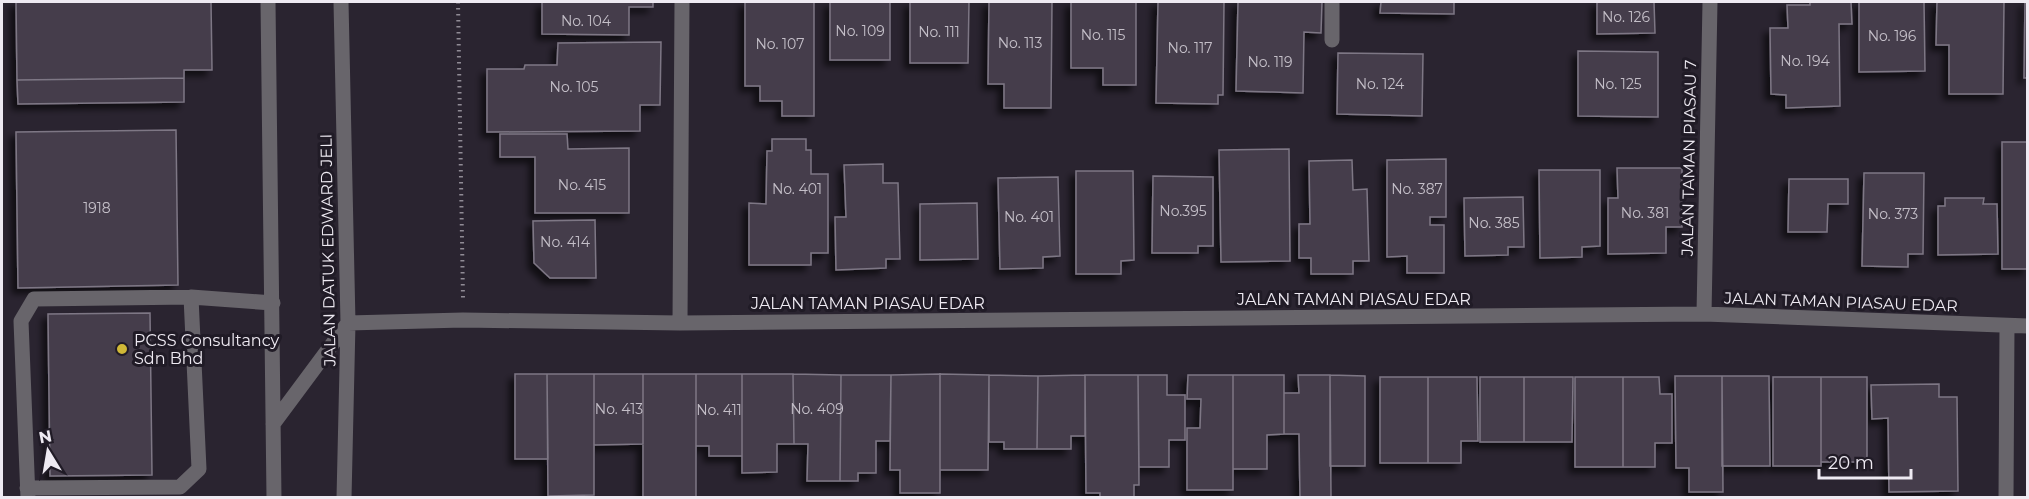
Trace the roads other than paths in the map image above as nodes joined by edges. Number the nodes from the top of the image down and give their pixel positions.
1 (268, 2) edge
2 (341, 2) edge
3 (682, 2) edge
4 (1332, 2) edge
5 (1710, 2) edge
6 (1332, 40) dead end
7 (191, 297) junction
8 (273, 303) junction
9 (1704, 314) junction
10 (348, 323) junction
11 (680, 323) junction
12 (2007, 326) junction
13 (2028, 326) edge
14 (273, 424) junction
15 (27, 493) edge
16 (274, 498) edge
17 (344, 498) edge
18 (2006, 498) edge

1 - 8 street
2 - 10 street, JALAN DATUK EDWARD JELI
3 - 11 street
4 - 6 street
5 - 9 street, JALAN TAMAN PIASAU 7
7 - 8 street
7 - 15 street
7 - 15 street
8 - 14 street
9 - 11 street, JALAN TAMAN PIASAU EDAR
9 - 12 street, JALAN TAMAN PIASAU EDAR
10 - 11 street, JALAN TAMAN PIASAU EDAR
10 - 14 street
10 - 17 street, JALAN DATUK EDWARD JELI
12 - 13 street, JALAN TAMAN PIASAU EDAR
12 - 18 street
14 - 16 street

